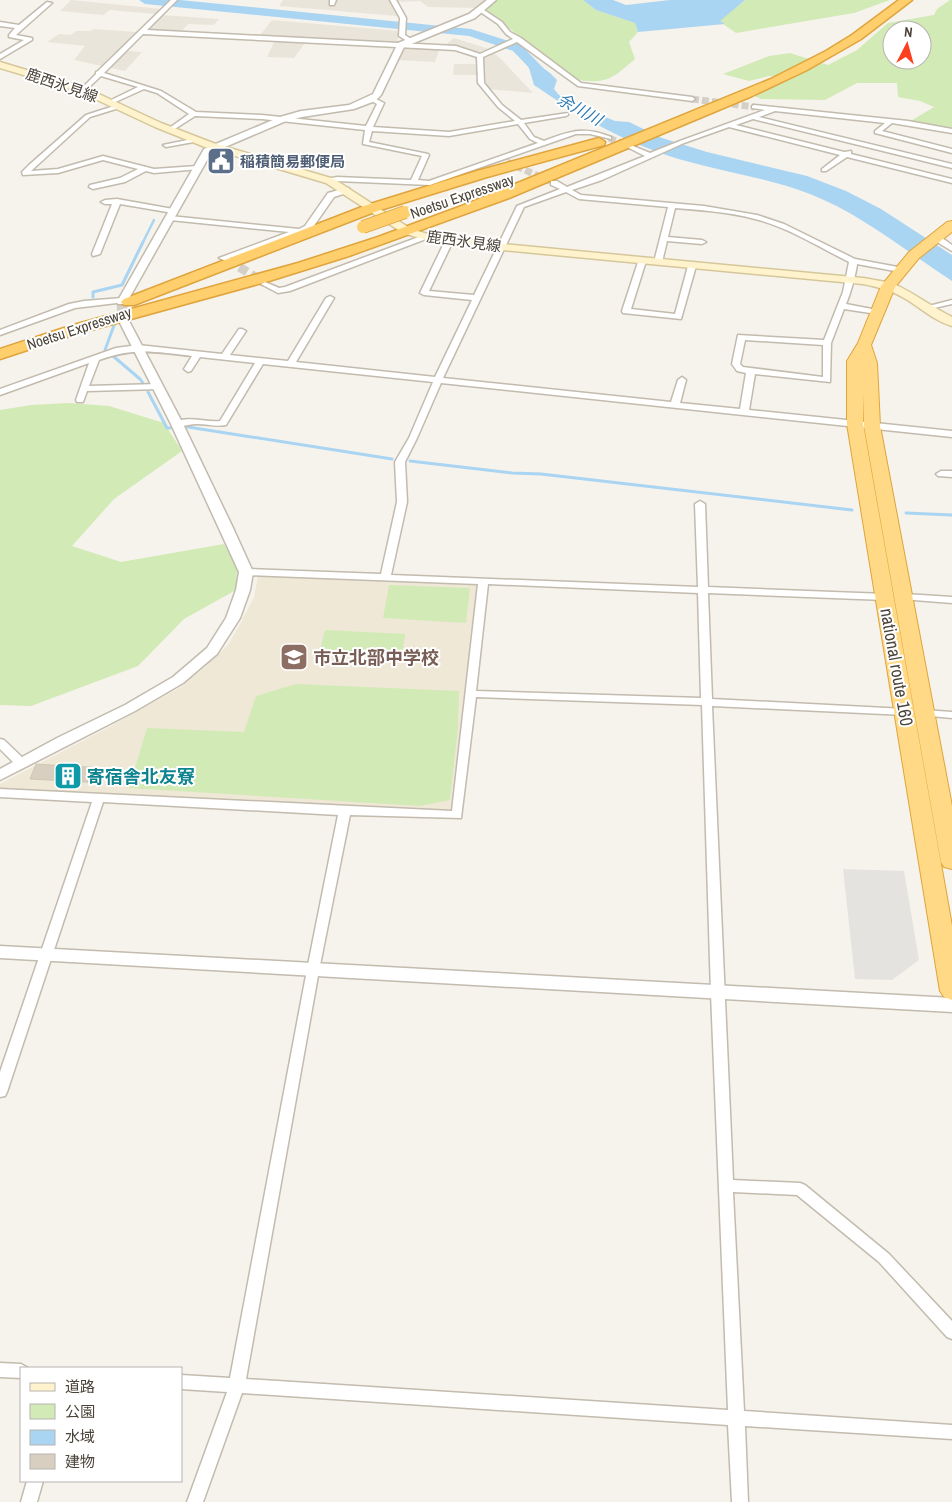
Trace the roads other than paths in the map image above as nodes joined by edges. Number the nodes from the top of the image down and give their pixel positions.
1 (174, 0) edge
2 (393, 0) edge
3 (492, 0) edge
4 (899, 0) edge
5 (906, 0) edge
6 (49, 3) dead end
7 (481, 10) junction
8 (0, 24) edge
9 (20, 27) junction
10 (141, 32) junction
11 (517, 40) junction
12 (405, 42) junction
13 (0, 56) edge
14 (480, 56) junction
15 (0, 64) edge
16 (98, 73) junction
17 (146, 87) junction
18 (83, 90) junction
19 (372, 99) junction
20 (692, 99) tunnel mouth
21 (113, 105) junction
22 (754, 107) tunnel mouth
23 (772, 110) junction
24 (194, 114) junction
25 (566, 114) dead end
26 (752, 117) junction
27 (283, 119) junction
28 (891, 121) junction
29 (520, 122) junction
30 (728, 125) junction
31 (369, 128) junction
32 (650, 129) junction
33 (170, 130) junction
34 (952, 131) edge
35 (877, 132) junction
36 (197, 140) junction
37 (619, 141) junction
38 (544, 143) junction
39 (862, 144) junction
40 (166, 145) dead end
41 (216, 147) junction
42 (952, 150) edge
43 (653, 155) junction
44 (846, 155) junction
45 (499, 158) junction
46 (507, 162) tunnel mouth
47 (952, 166) edge
48 (197, 168) junction
49 (144, 169) junction
50 (824, 170) dead end
51 (330, 181) junction
52 (952, 181) edge
53 (414, 182) junction
54 (554, 183) tunnel mouth
55 (93, 187) dead end
56 (567, 189) junction
57 (346, 190) junction
58 (465, 195) dead end
59 (117, 201) junction
60 (105, 202) dead end
61 (672, 205) junction
62 (372, 208) junction
63 (172, 215) junction
64 (340, 221) junction
65 (952, 225) edge
66 (402, 228) junction
67 (300, 231) junction
68 (427, 237) junction
69 (935, 237) junction
70 (664, 239) junction
71 (450, 241) junction
72 (702, 242) dead end
73 (502, 247) junction
74 (952, 249) edge
75 (96, 254) dead end
76 (228, 260) dead end
77 (642, 261) junction
78 (853, 261) junction
79 (658, 262) junction
80 (692, 266) junction
81 (900, 270) junction
82 (848, 279) junction
83 (265, 284) tunnel mouth
84 (888, 286) junction
85 (330, 298) dead end
86 (478, 298) junction
87 (122, 301) joint
88 (952, 302) edge
89 (841, 306) junction
90 (925, 308) junction
91 (877, 312) junction
92 (123, 319) tunnel mouth
93 (952, 322) edge
94 (62, 331) junction
95 (242, 331) dead end
96 (0, 333) edge
97 (827, 343) junction
98 (138, 348) junction
99 (0, 349) edge
100 (0, 354) edge
101 (198, 354) junction
102 (225, 356) junction
103 (96, 359) junction
104 (261, 360) junction
105 (291, 364) junction
106 (188, 369) dead end
107 (751, 372) junction
108 (438, 379) junction
109 (682, 380) dead end
110 (158, 387) junction
111 (84, 389) junction
112 (0, 392) edge
113 (80, 400) dead end
114 (675, 404) junction
115 (744, 411) junction
116 (177, 424) junction
117 (864, 425) junction
118 (952, 434) edge
119 (941, 474) dead end
120 (952, 474) edge
121 (700, 504) dead end
122 (246, 572) junction
123 (385, 578) junction
124 (483, 582) junction
125 (703, 590) junction
126 (895, 597) junction
127 (952, 600) edge
128 (472, 694) junction
129 (707, 702) junction
130 (914, 713) junction
131 (952, 715) edge
132 (0, 743) edge
133 (21, 763) junction
134 (0, 775) edge
135 (0, 793) edge
136 (99, 798) junction
137 (345, 811) junction
138 (952, 862) edge
139 (0, 952) edge
140 (46, 955) junction
141 (313, 970) junction
142 (952, 991) edge
143 (717, 994) junction
144 (952, 1005) edge
145 (0, 1092) edge
146 (727, 1186) junction
147 (952, 1332) edge
148 (0, 1370) edge
149 (20, 1371) edge
150 (182, 1382) edge
151 (237, 1385) junction
152 (737, 1417) junction
153 (952, 1432) edge
154 (35, 1482) edge
155 (29, 1502) edge
156 (195, 1502) edge
157 (740, 1502) edge

1 - 10 street
2 - 12 street
3 - 7 street
4 - 32 highway
5 - 32 highway
6 - 9 street
7 - 11 street
7 - 12 street
8 - 9 street
9 - 13 street
10 - 12 street
10 - 16 street
11 - 14 street
11 - 20 street
12 - 14 street
12 - 19 street
14 - 29 street
15 - 18 main road, 鹿西氷見線
16 - 17 street
16 - 18 street
17 - 21 street
17 - 24 street
18 - 21 main road, 鹿西氷見線
19 - 27 street
19 - 31 street
21 - 33 main road, 鹿西氷見線
21 - 49 street
22 - 23 street
23 - 26 street
23 - 28 street
24 - 27 street
24 - 33 street
25 - 29 street
26 - 30 street
26 - 39 street
27 - 31 street
27 - 41 street
28 - 34 street
28 - 35 street
29 - 31 street
29 - 38 street
30 - 43 street
30 - 44 street
31 - 53 street
32 - 37 highway
33 - 36 main road, 鹿西氷見線
35 - 39 street
35 - 42 street
36 - 40 street
36 - 41 main road, 鹿西氷見線
37 - 38 street
37 - 43 street
37 - 58 highway, Noetsu Expressway
37 - 62 highway
37 - 66 highway
37 - 94 highway, Noetsu Expressway
38 - 45 street
39 - 44 street
39 - 47 street
41 - 48 street
41 - 51 main road, 鹿西氷見線
43 - 56 street
44 - 50 street
44 - 52 street
45 - 46 street
45 - 53 street
48 - 49 street
48 - 63 street
49 - 55 street
51 - 53 street
51 - 57 main road, 鹿西氷見線
54 - 56 street
56 - 61 street
56 - 73 street
57 - 62 main road, 鹿西氷見線
57 - 67 street
59 - 60 street
59 - 63 street
59 - 75 street
61 - 70 street
61 - 78 street
62 - 64 highway
62 - 66 main road, 鹿西氷見線
63 - 67 street
63 - 87 street
64 - 66 highway
64 - 94 highway
65 - 69 highway
66 - 68 main road, 鹿西氷見線
66 - 94 highway
67 - 76 street
68 - 71 main road, 鹿西氷見線
68 - 83 street
69 - 74 street
69 - 81 highway, national route 160
70 - 72 street
70 - 79 street
71 - 73 main road, 鹿西氷見線
71 - 86 street
73 - 77 main road, 鹿西氷見線
73 - 86 street
77 - 79 main road, 鹿西氷見線
77 - 80 street
78 - 81 street
78 - 82 street
79 - 80 main road, 鹿西氷見線
80 - 82 main road, 鹿西氷見線
81 - 84 highway, national route 160
82 - 84 main road, 鹿西氷見線
82 - 89 street
84 - 90 main road, 鹿西氷見線
84 - 91 highway, national route 160
85 - 105 street
86 - 108 street
87 - 96 street
88 - 90 street
89 - 91 street
89 - 97 street
90 - 93 main road, 鹿西氷見線
91 - 117 highway, national route 160
92 - 98 street
94 - 99 highway, Noetsu Expressway
94 - 100 highway, Noetsu Expressway
95 - 102 street
97 - 107 street
97 - 107 street
98 - 101 street
98 - 103 street
98 - 110 street
101 - 102 street
101 - 106 street
102 - 104 street
103 - 111 street
103 - 112 street
104 - 105 street
104 - 116 street
105 - 108 street
107 - 115 street
108 - 114 street
108 - 123 street
109 - 114 street
110 - 111 street
110 - 116 street
111 - 113 street
114 - 115 street
115 - 117 street
116 - 122 street
117 - 118 street
117 - 126 highway, national route 160
119 - 120 street
121 - 125 street
122 - 123 street
122 - 133 street
123 - 124 street
124 - 125 street
124 - 128 street
125 - 126 street
125 - 129 street
126 - 127 street
126 - 130 highway, national route 160
128 - 129 street
128 - 137 street
129 - 130 street
129 - 143 street
130 - 131 street
130 - 138 highway, national route 160
130 - 142 highway, national route 160
132 - 133 street
133 - 134 street
135 - 136 street
136 - 137 street
136 - 140 street
137 - 141 street
139 - 140 street
140 - 141 street
140 - 145 street
141 - 143 street
141 - 151 street
143 - 144 street
143 - 146 street
146 - 147 street
146 - 152 street
148 - 149 street
150 - 151 street
151 - 152 street
151 - 156 street
152 - 153 street
152 - 157 street
154 - 155 street

